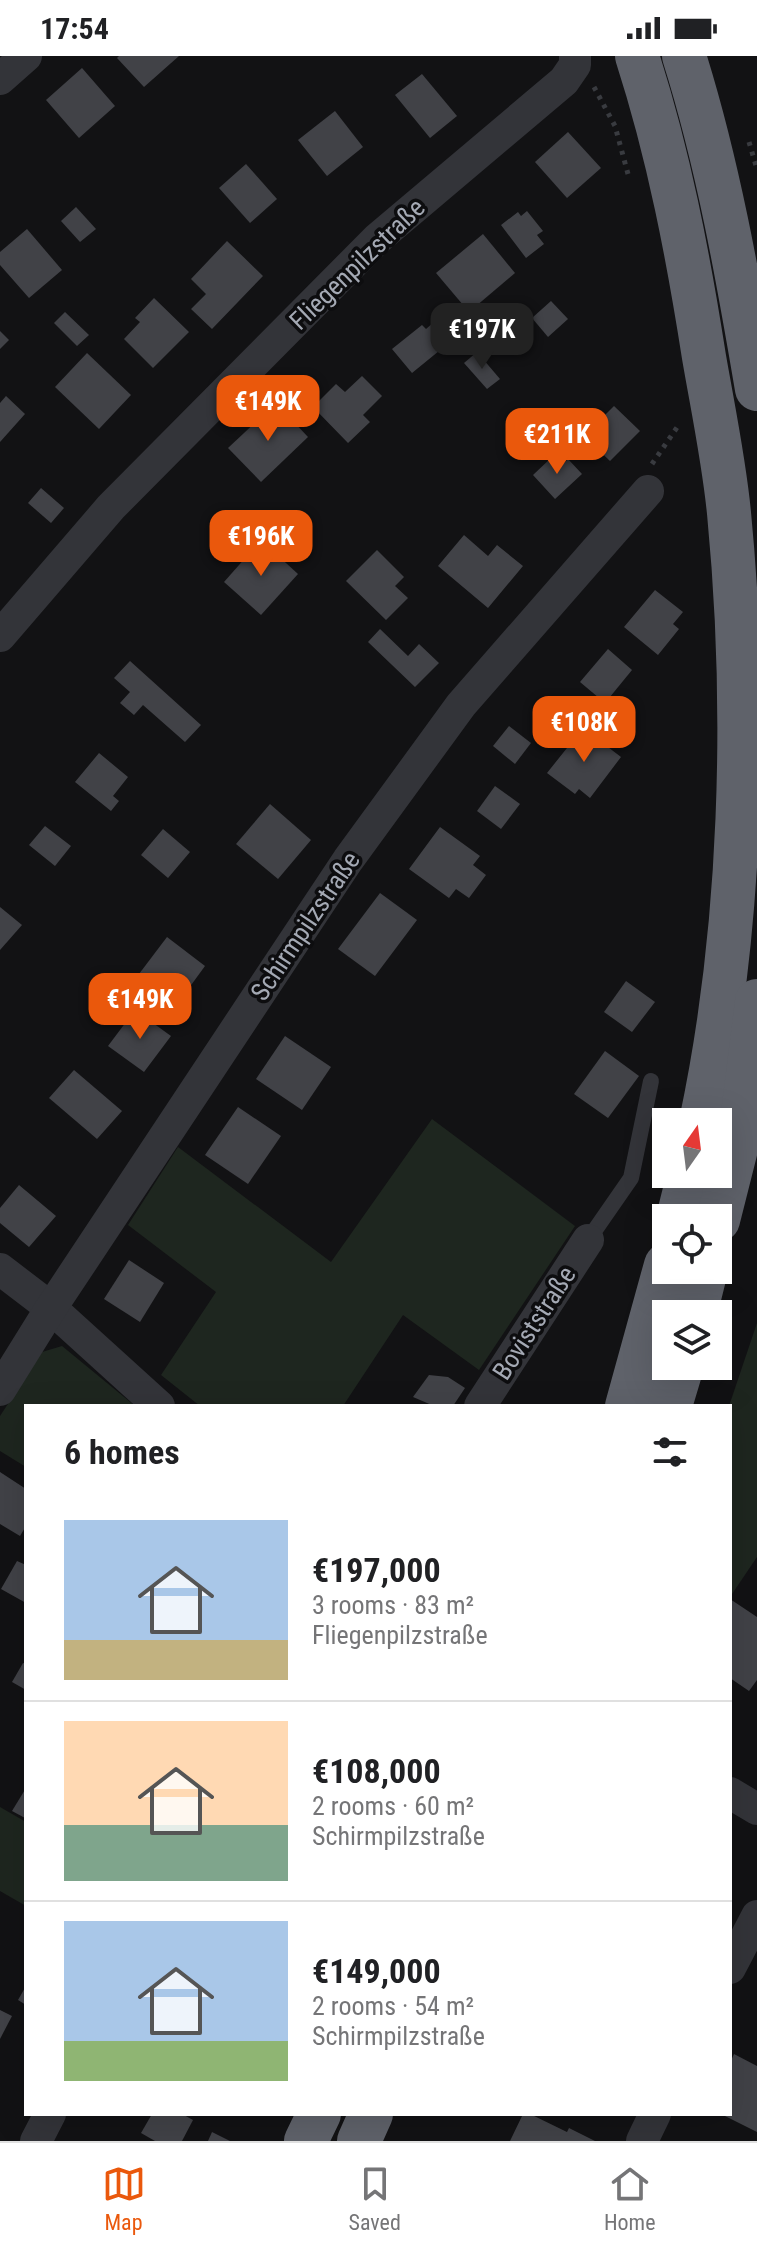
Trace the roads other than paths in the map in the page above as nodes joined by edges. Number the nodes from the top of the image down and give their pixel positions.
1 (26, 56) edge
2 (637, 56) edge
3 (684, 56) edge
4 (571, 67) edge
5 (0, 79) edge
6 (757, 389) edge
7 (648, 491) road end
8 (0, 636) edge
9 (757, 1001) edge
10 (651, 1081) dead end
11 (703, 1108) edge
12 (722, 1204) edge
13 (588, 1240) joint
14 (0, 1269) edge
15 (661, 1284) edge
16 (51, 1308) junction
17 (678, 1380) edge
18 (0, 1390) edge
19 (157, 1404) edge
20 (481, 1404) edge
21 (628, 1404) edge
22 (671, 1404) edge
23 (732, 1794) edge
24 (757, 1809) edge
25 (757, 1916) edge
26 (732, 1964) edge
27 (49, 2116) edge
28 (318, 2116) edge
29 (370, 2116) edge
30 (654, 2116) edge
31 (36, 2141) edge
32 (306, 2141) edge
33 (359, 2141) edge
34 (642, 2141) edge

1 - 5 street
2 - 11 highway
3 - 6 highway
4 - 8 street, Fliegenpilzstraße
7 - 16 street, Schirmpilzstraße
9 - 12 highway
10 - 13 lane
13 - 20 street, Boviststraße
14 - 16 street
15 - 21 highway
16 - 18 street, Schirmpilzstraße
16 - 19 street
17 - 22 highway
23 - 24 street
25 - 26 street
27 - 31 street
28 - 32 highway
29 - 33 highway
30 - 34 street

